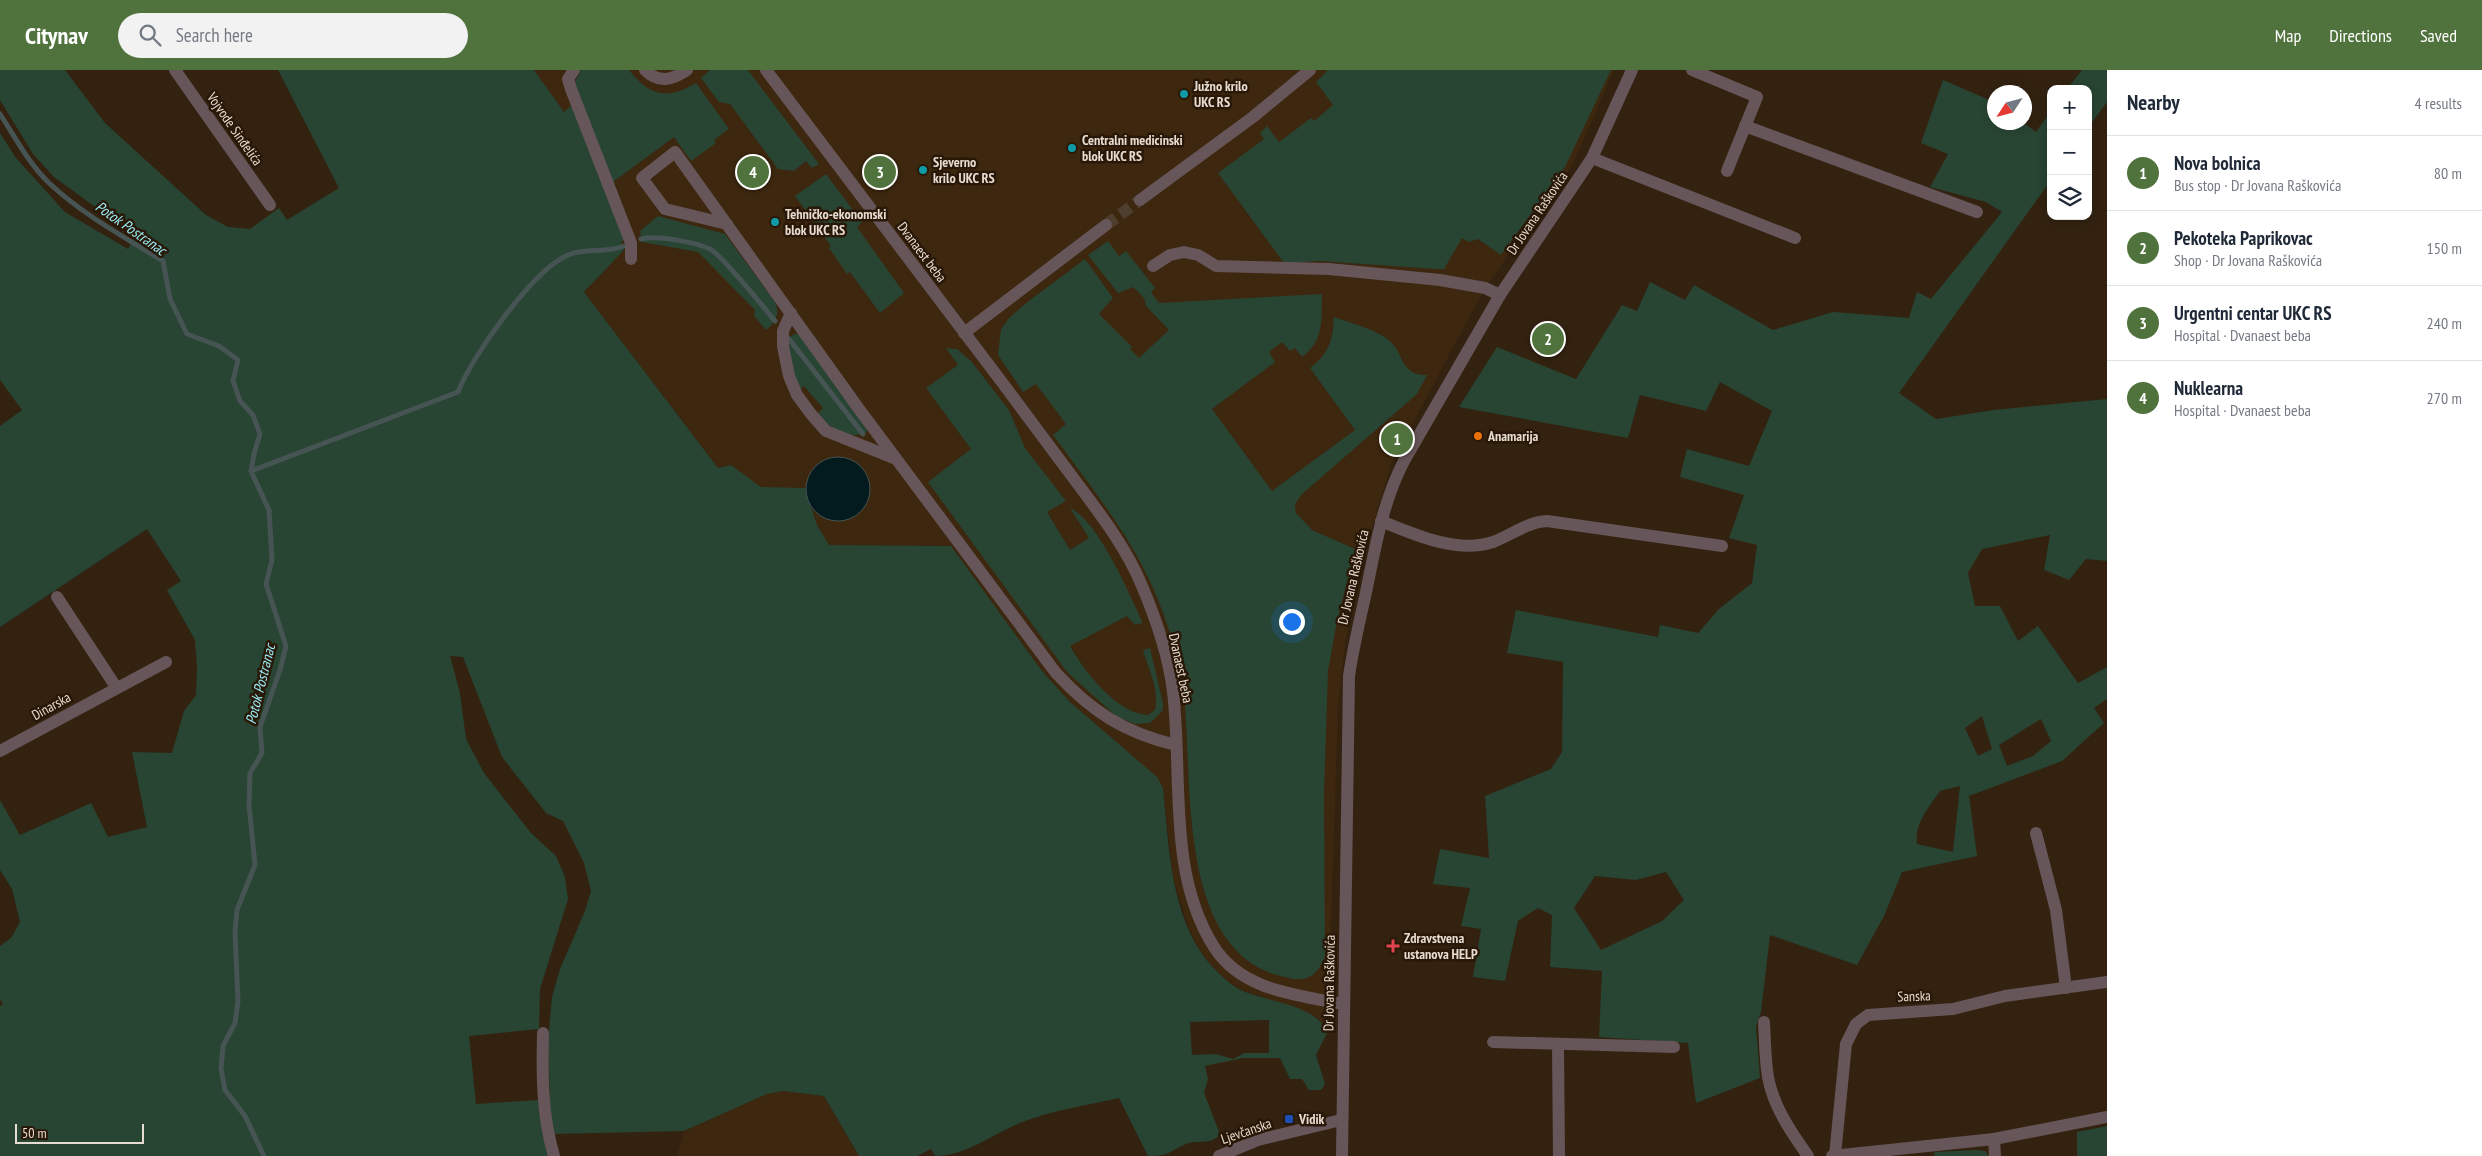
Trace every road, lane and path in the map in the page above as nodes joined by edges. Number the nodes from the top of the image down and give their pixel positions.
1 (175, 70) edge
2 (574, 70) edge
3 (645, 70) edge
4 (687, 70) edge
5 (766, 70) edge
6 (1310, 70) edge
7 (1632, 70) edge
8 (1692, 70) edge
9 (1745, 126) junction
10 (1592, 158) junction
11 (1727, 171) dead end
12 (1140, 200) tunnel mouth
13 (270, 205) dead end
14 (1977, 212) dead end
15 (727, 224) junction
16 (1106, 226) tunnel mouth
17 (1795, 238) dead end
18 (631, 259) dead end
19 (1153, 266) dead end
20 (1500, 295) junction
21 (791, 313) junction
22 (964, 333) junction
23 (897, 459) junction
24 (1381, 522) junction
25 (1722, 546) dead end
26 (57, 597) dead end
27 (166, 662) dead end
28 (116, 687) junction
29 (1176, 746) junction
30 (0, 751) edge
31 (2036, 833) dead end
32 (2107, 982) edge
33 (2066, 988) junction
34 (1343, 1004) junction
35 (1764, 1022) dead end
36 (543, 1033) dead end
37 (1493, 1042) dead end
38 (1558, 1045) junction
39 (1674, 1047) dead end
40 (2107, 1117) edge
41 (1341, 1120) junction
42 (1994, 1139) junction
43 (1894, 1153) edge
44 (1834, 1155) edge
45 (554, 1156) edge
46 (1220, 1156) edge
47 (1342, 1156) edge
48 (1559, 1156) edge
49 (1808, 1156) edge
50 (1995, 1156) edge

1 - 13 street, Vojvode Sinđelića
2 - 18 street
3 - 4 street
5 - 22 street, Dvanaest beba
6 - 12 street
7 - 10 street, Dr Jovana Raškovića
8 - 9 street
9 - 11 street
9 - 14 street
10 - 17 street
10 - 20 street, Dr Jovana Raškovića
15 - 15 street
15 - 21 street
16 - 22 street
19 - 20 street
20 - 24 street, Dr Jovana Raškovića
21 - 23 street
21 - 23 street
22 - 29 street, Dvanaest beba
23 - 29 street
24 - 25 street
24 - 34 street, Dr Jovana Raškovića
26 - 28 street
27 - 28 street, Dinarska
28 - 30 street, Dinarska
29 - 34 street, Dvanaest beba
31 - 33 street
32 - 33 street, Sanska
33 - 44 street, Sanska
34 - 41 street, Dr Jovana Raškovića
35 - 49 street
36 - 45 street
37 - 38 street
38 - 39 street
38 - 48 street
40 - 42 street, Sanska
41 - 46 street, Ljevčanska
41 - 47 street, Dr Jovana Raškovića
42 - 43 street, Sanska
42 - 50 street
43 - 44 street, Sanska

